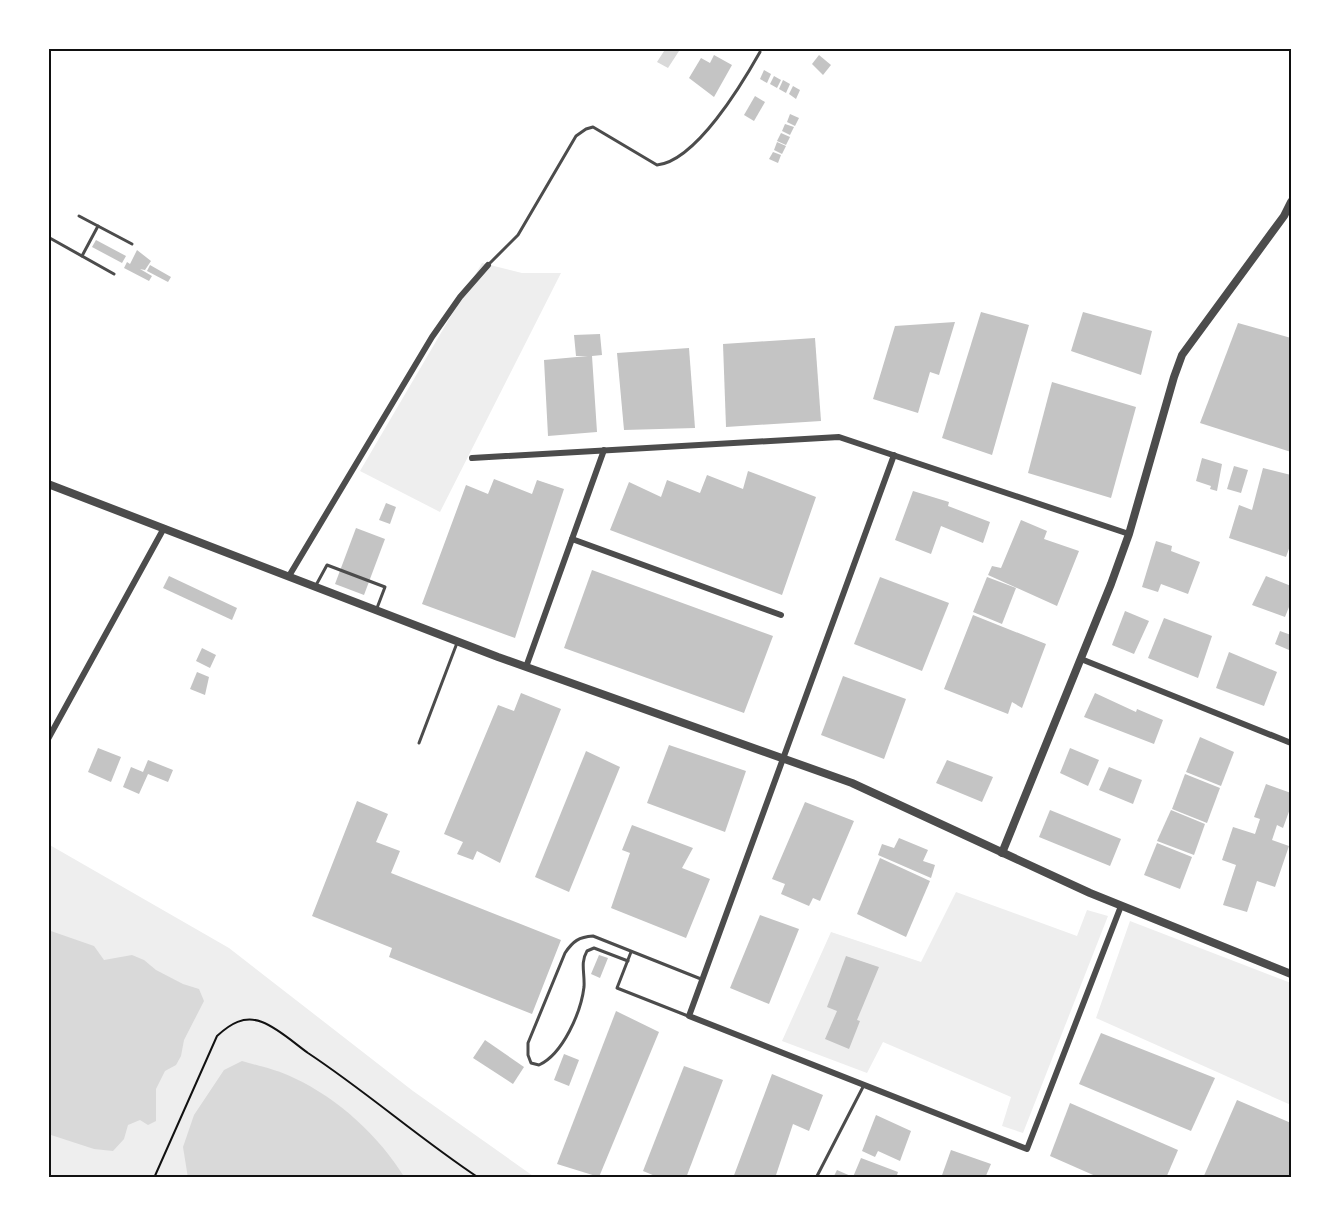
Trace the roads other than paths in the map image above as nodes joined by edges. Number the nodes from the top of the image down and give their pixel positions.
1 (760, 52) dead end
2 (1291, 202) edge
3 (79, 216) dead end
4 (98, 226) junction
5 (48, 237) edge
6 (132, 244) dead end
7 (82, 256) junction
8 (488, 265) joint
9 (114, 274) dead end
10 (604, 450) junction
11 (894, 455) junction
12 (472, 458) dead end
13 (48, 484) edge
14 (164, 528) junction
15 (1129, 534) junction
16 (572, 539) junction
17 (289, 576) junction
18 (315, 586) junction
19 (376, 610) junction
20 (781, 615) dead end
21 (458, 641) junction
22 (1081, 659) junction
23 (526, 668) junction
24 (48, 739) edge
25 (419, 743) dead end
26 (1291, 743) edge
27 (784, 757) junction
28 (1002, 853) junction
29 (1121, 906) junction
30 (631, 952) junction
31 (628, 962) junction
32 (1291, 974) edge
33 (702, 980) junction
34 (689, 1016) junction
35 (864, 1085) junction
36 (816, 1178) edge

1 - 8 lane
2 - 15 street
3 - 4 lane
4 - 6 lane
4 - 7 lane
5 - 7 lane
7 - 9 lane
8 - 17 street
10 - 11 street
10 - 12 street
10 - 16 street
11 - 15 street
11 - 27 street
13 - 14 street
14 - 17 street
14 - 24 street
15 - 22 street
16 - 20 street
16 - 23 street
17 - 18 street
18 - 19 street
18 - 19 lane
19 - 21 street
21 - 23 street
21 - 25 lane
22 - 26 street
22 - 28 street
23 - 27 street
27 - 28 street
27 - 33 street
28 - 29 street
29 - 32 street
29 - 35 street
30 - 31 lane
30 - 31 lane
30 - 33 lane
31 - 34 lane
33 - 34 street
34 - 35 street
35 - 36 lane

